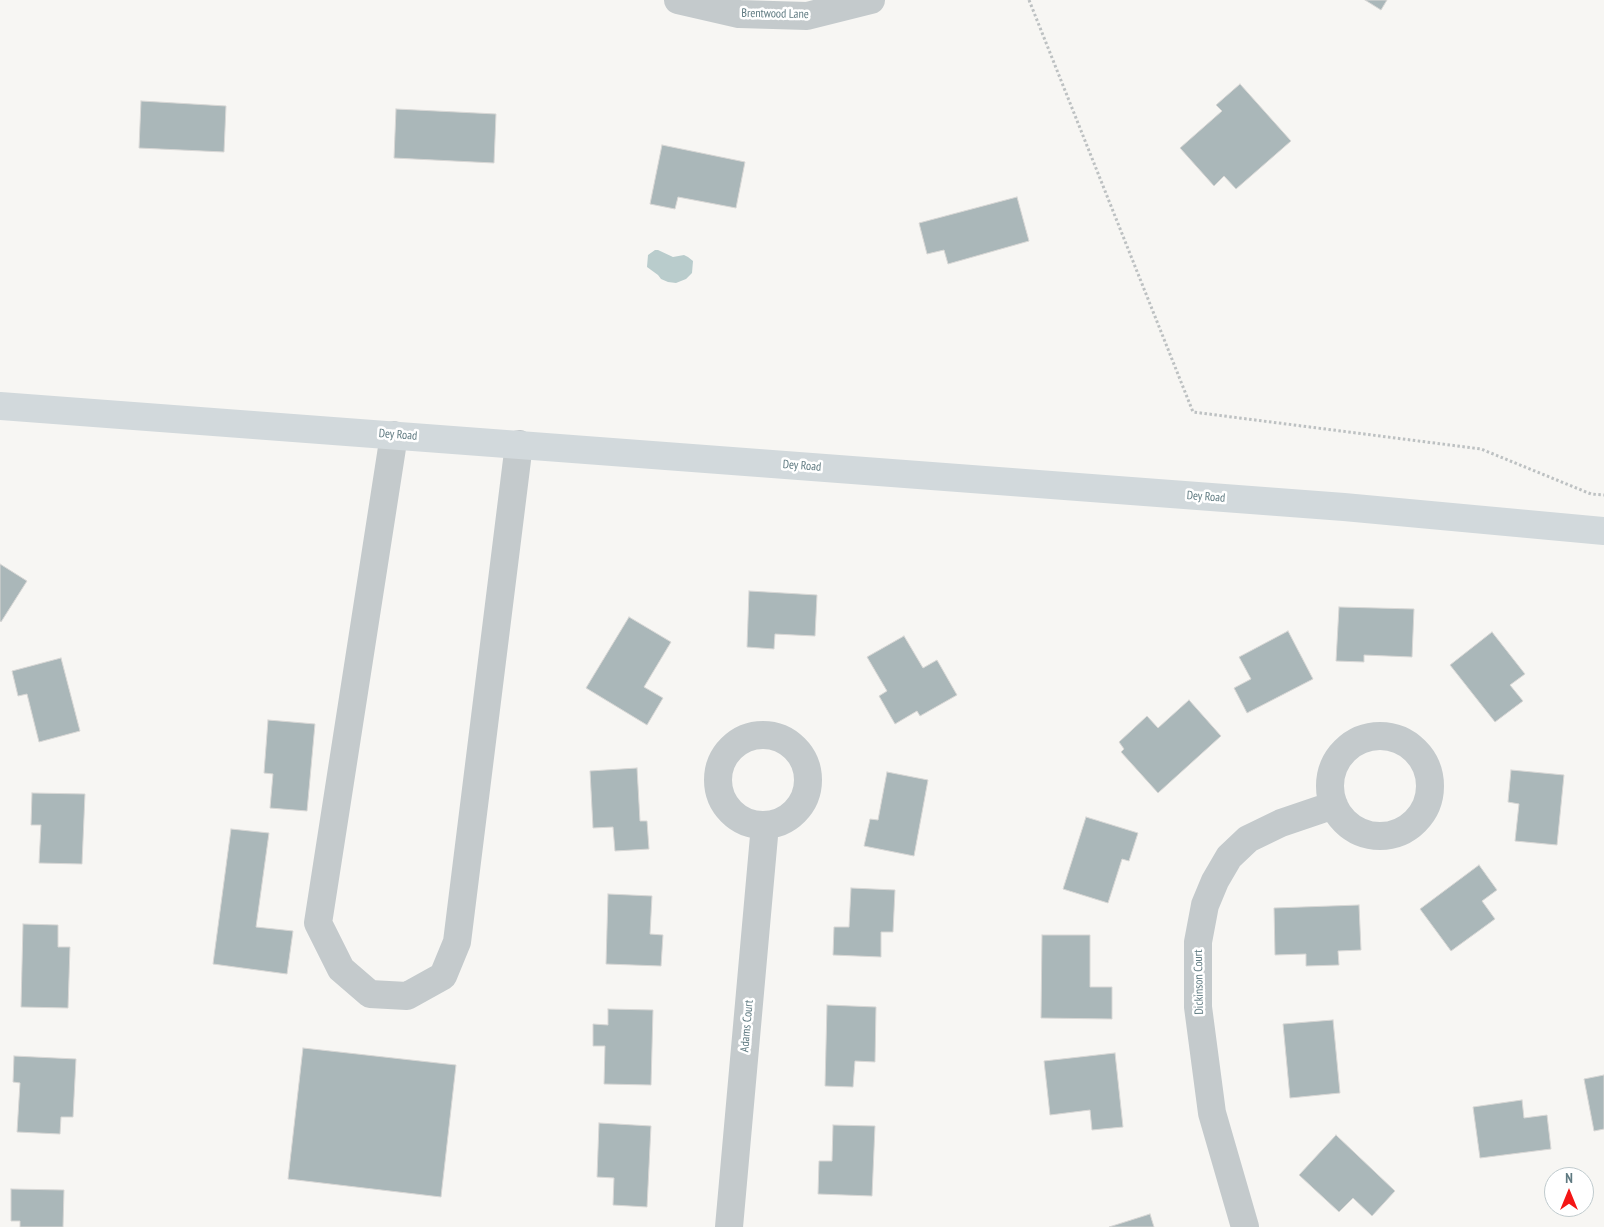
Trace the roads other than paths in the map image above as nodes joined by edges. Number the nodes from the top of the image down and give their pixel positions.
1 (678, 0) edge
2 (871, 0) edge
3 (0, 406) edge
4 (394, 435) junction
5 (519, 444) junction
6 (1604, 530) edge
7 (1334, 805) dead end
8 (765, 825) dead end
9 (729, 1227) edge
10 (1245, 1227) edge

1 - 2 street, Brentwood Lane
3 - 4 main road, Dey Road
4 - 5 main road, Dey Road
4 - 5 street
5 - 6 main road, Dey Road
7 - 10 street, Dickinson Court
8 - 9 street, Adams Court

